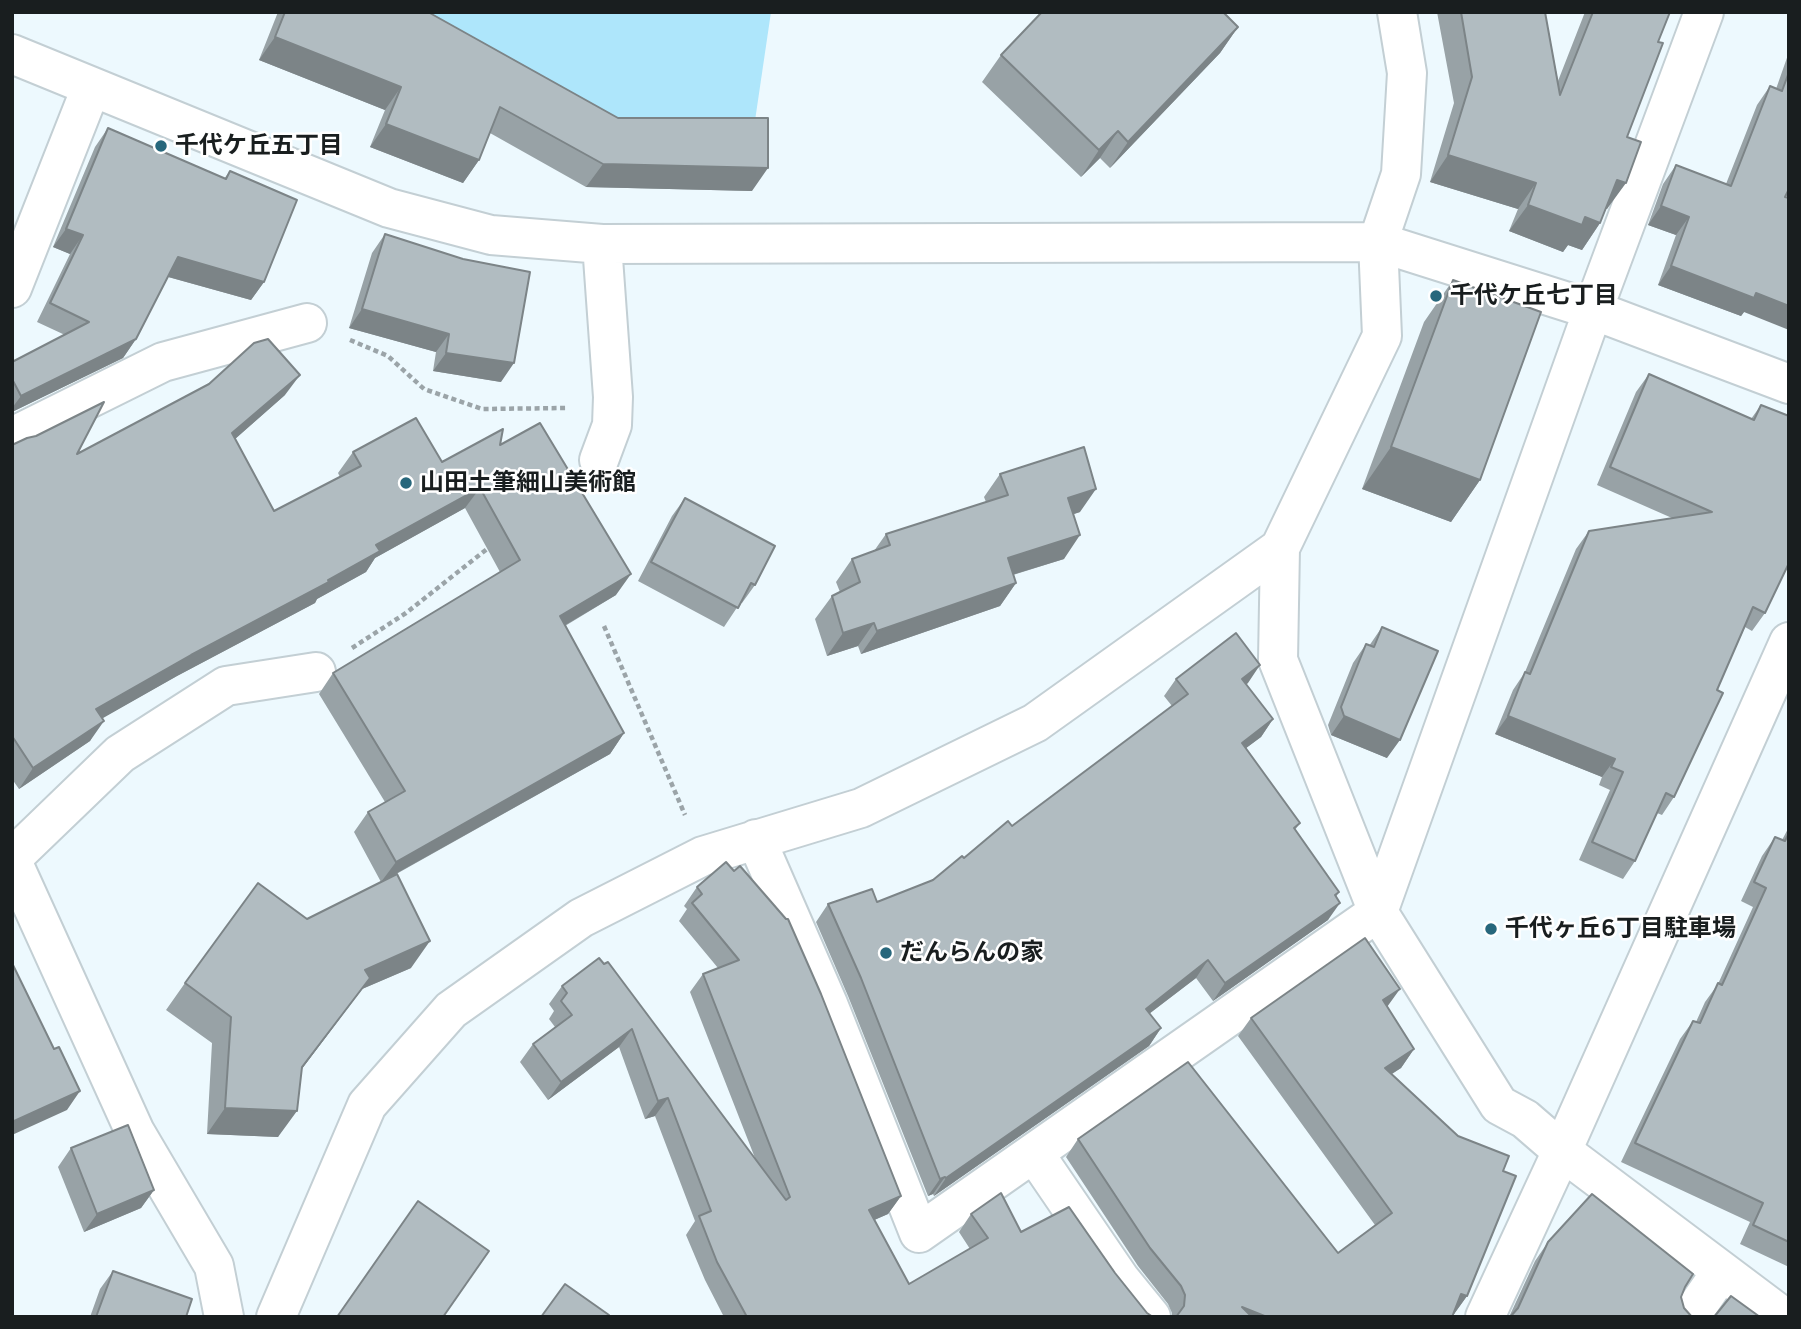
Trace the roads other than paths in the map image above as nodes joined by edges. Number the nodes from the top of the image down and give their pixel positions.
1 (1397, 12) edge
2 (1704, 12) edge
3 (12, 54) edge
4 (92, 88) junction
5 (1378, 242) junction
6 (602, 244) junction
7 (12, 288) edge
8 (1593, 310) junction
9 (307, 323) road end
10 (1789, 384) edge
11 (12, 437) edge
12 (599, 460) dead end
13 (1280, 548) junction
14 (1789, 642) edge
15 (316, 672) road end
16 (756, 839) junction
17 (12, 859) edge
18 (1378, 912) junction
19 (1562, 1151) junction
20 (1034, 1153) junction
21 (1721, 1272) junction
22 (224, 1317) edge
23 (276, 1317) edge
24 (1151, 1317) edge
25 (1485, 1317) edge
26 (1690, 1317) edge
27 (1783, 1317) edge

1 - 5 street
2 - 8 street
3 - 4 street
4 - 6 street
4 - 7 street
5 - 6 street
5 - 8 street
5 - 13 street
6 - 12 street
8 - 10 street
8 - 18 street
9 - 11 street
13 - 16 street
13 - 18 street
14 - 19 street
15 - 17 street
16 - 20 street
16 - 23 street
17 - 22 street
18 - 19 street
18 - 20 street
19 - 21 street
19 - 25 street
20 - 24 street
21 - 26 street
21 - 27 street

